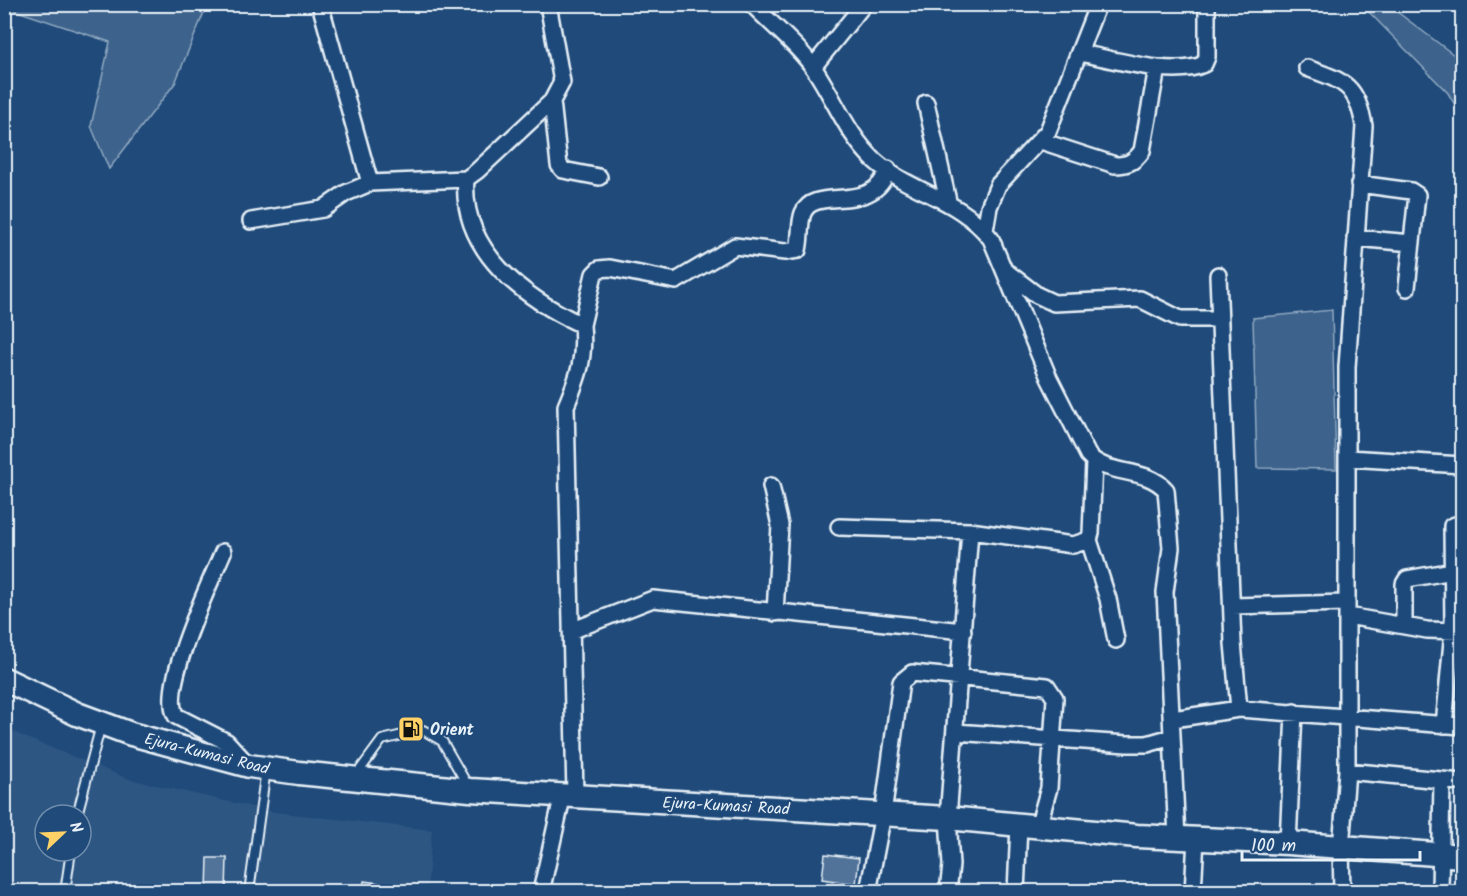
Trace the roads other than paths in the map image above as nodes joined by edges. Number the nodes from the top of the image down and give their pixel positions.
1 (320, 4) edge
2 (548, 4) edge
3 (752, 4) edge
4 (864, 4) edge
5 (1098, 4) edge
6 (1207, 4) edge
7 (1080, 53) junction
8 (813, 67) junction
9 (1157, 68) junction
10 (1307, 68) dead end
11 (552, 101) junction
12 (926, 103) dead end
13 (1041, 141) junction
14 (888, 169) junction
15 (599, 177) dead end
16 (466, 179) junction
17 (370, 183) junction
18 (1359, 184) junction
19 (948, 201) junction
20 (251, 221) dead end
21 (984, 230) junction
22 (1355, 238) junction
23 (1412, 243) junction
24 (1006, 271) junction
25 (1218, 275) dead end
26 (1407, 288) dead end
27 (1218, 319) junction
28 (582, 325) junction
29 (1348, 458) junction
30 (1094, 462) junction
31 (1462, 465) edge
32 (771, 486) dead end
33 (1462, 523) edge
34 (839, 527) dead end
35 (970, 531) junction
36 (1089, 540) junction
37 (223, 552) dead end
38 (1453, 571) junction
39 (1232, 606) junction
40 (1347, 610) junction
41 (775, 613) junction
42 (1404, 626) junction
43 (572, 631) junction
44 (963, 631) junction
45 (1458, 631) edge
46 (1116, 640) dead end
47 (960, 677) junction
48 (4, 679) edge
49 (1239, 709) junction
50 (1294, 712) junction
51 (1346, 718) junction
52 (1173, 719) junction
53 (102, 724) junction
54 (1444, 724) junction
55 (1462, 726) edge
56 (955, 732) junction
57 (1172, 737) junction
58 (1052, 739) junction
59 (258, 767) junction
60 (1347, 771) junction
61 (353, 779) junction
62 (1442, 780) junction
63 (1462, 782) edge
64 (470, 790) junction
65 (569, 794) junction
66 (80, 803) edge
67 (883, 814) junction
68 (948, 818) junction
69 (1028, 826) junction
70 (1187, 839) junction
71 (1288, 843) junction
72 (1341, 848) junction
73 (1440, 855) junction
74 (1462, 856) edge
75 (69, 863) edge
76 (65, 891) edge
77 (249, 891) edge
78 (541, 891) edge
79 (868, 891) edge
80 (948, 891) edge
81 (1016, 891) edge
82 (1193, 891) edge
83 (1342, 891) edge
84 (1440, 891) edge

1 - 17 street
2 - 11 street
3 - 8 street
4 - 8 street
5 - 7 street
6 - 9 street
7 - 9 street
7 - 13 street
8 - 14 street
9 - 13 street
10 - 18 street
11 - 15 street
11 - 16 street
12 - 19 street
13 - 21 street
14 - 19 street
14 - 28 street
16 - 17 street
16 - 28 street
17 - 20 street
18 - 22 street
18 - 23 street
19 - 21 street
21 - 24 street
22 - 23 street
22 - 29 street
23 - 26 street
24 - 27 street
24 - 30 street
25 - 27 street
27 - 39 street
28 - 43 street
29 - 31 street
29 - 40 street
30 - 36 street
30 - 52 street
32 - 41 street
33 - 38 street
34 - 35 street
35 - 36 street
35 - 44 street
36 - 46 street
37 - 59 street
38 - 42 street
38 - 45 street
39 - 40 street
39 - 49 street
40 - 42 street
40 - 51 street
41 - 43 street
41 - 44 street
42 - 45 street
43 - 65 street
44 - 47 street
45 - 54 street
47 - 56 street
47 - 58 street
47 - 67 street
48 - 53 main road, Ejura-Kumasi Road
49 - 50 street
49 - 52 street
50 - 51 street
50 - 71 street
51 - 54 street
51 - 60 street
52 - 57 street
53 - 59 main road, Ejura-Kumasi Road
53 - 66 lane
54 - 55 street
56 - 58 street
56 - 68 street
57 - 58 street
57 - 70 street
58 - 69 street
59 - 61 main road, Ejura-Kumasi Road
59 - 77 lane
60 - 62 street
60 - 72 street
61 - 64 main road, Ejura-Kumasi Road
61 - 64 lane
62 - 63 street
62 - 73 street
64 - 65 main road, Ejura-Kumasi Road
65 - 67 main road, Ejura-Kumasi Road
65 - 78 street
67 - 68 main road, Ejura-Kumasi Road
67 - 79 street
68 - 69 main road, Ejura-Kumasi Road
68 - 80 street
69 - 70 main road, Ejura-Kumasi Road
69 - 81 street
70 - 71 main road, Ejura-Kumasi Road
70 - 82 street
71 - 72 main road, Ejura-Kumasi Road
72 - 73 main road, Ejura-Kumasi Road
72 - 83 street
73 - 74 main road, Ejura-Kumasi Road
73 - 84 street
75 - 76 lane

